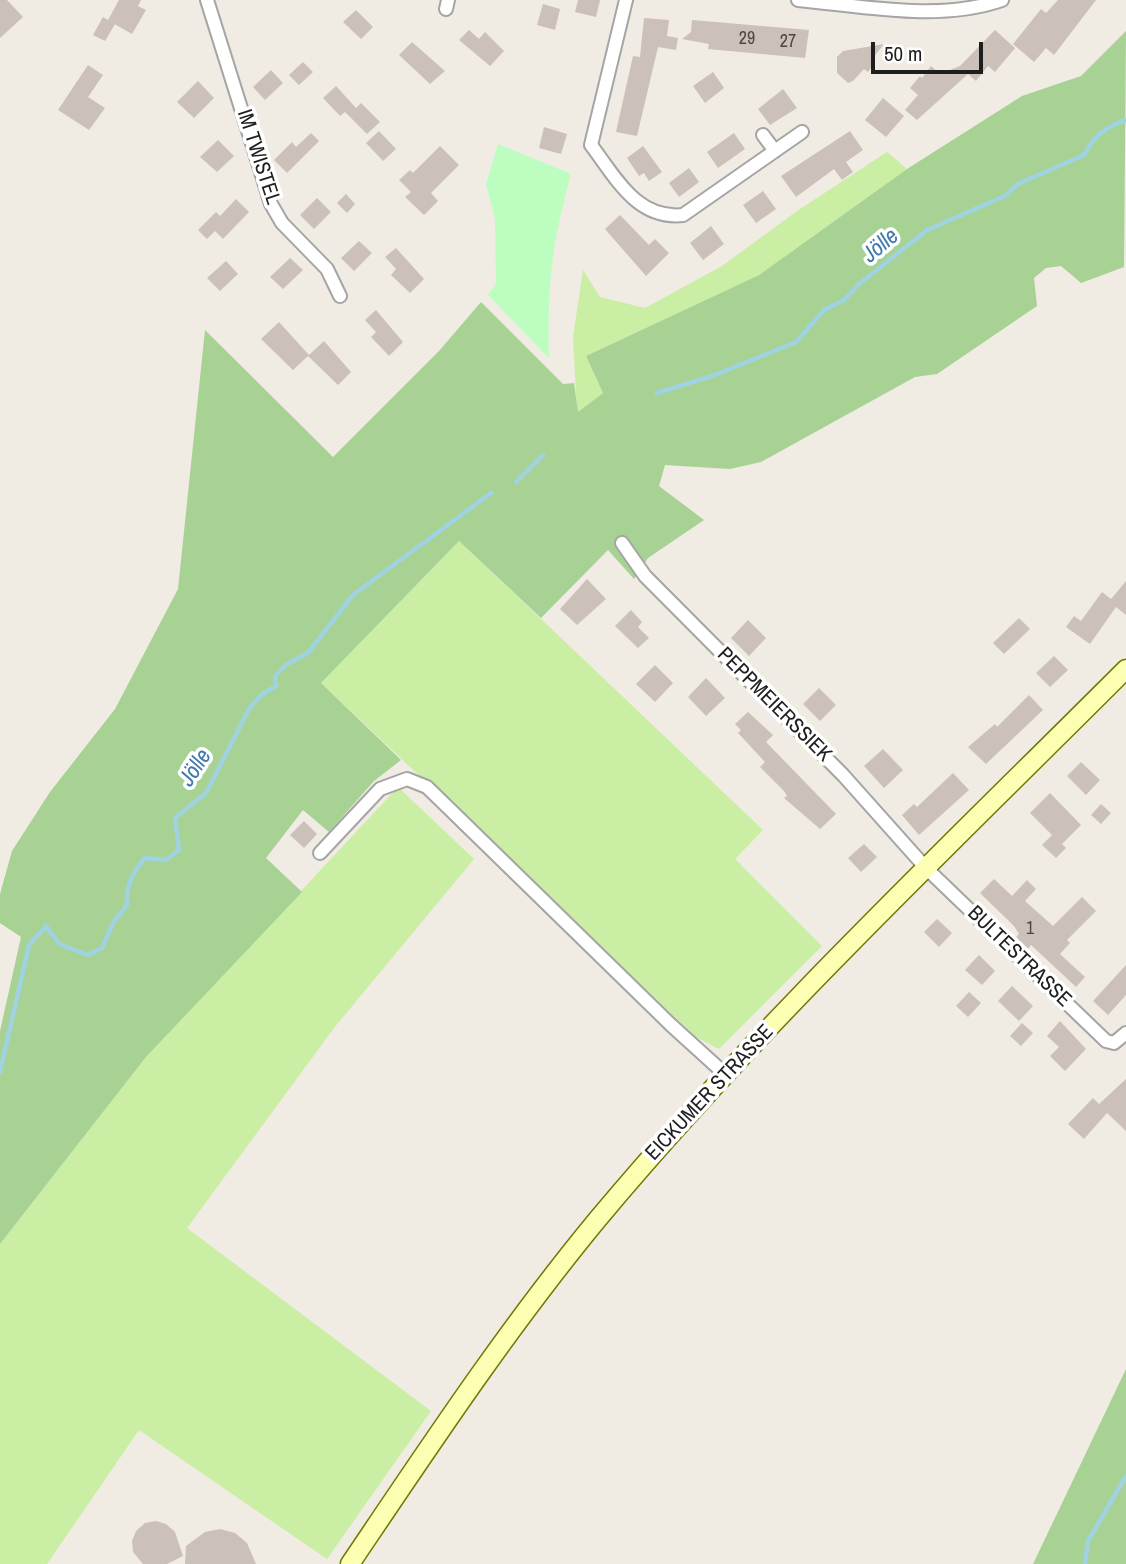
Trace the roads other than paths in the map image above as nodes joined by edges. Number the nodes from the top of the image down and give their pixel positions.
1 (207, 0) edge
2 (626, 0) edge
3 (798, 0) edge
4 (1002, 0) edge
5 (802, 132) dead end
6 (763, 135) dead end
7 (775, 151) junction
8 (340, 296) dead end
9 (622, 542) dead end
10 (1126, 669) edge
11 (320, 853) dead end
12 (926, 869) junction
13 (1126, 1033) edge
14 (725, 1074) junction
15 (350, 1564) edge

1 - 8 street, IM TWISTEL
2 - 7 street
3 - 4 street
5 - 7 street
6 - 7 street
9 - 12 street, PEPPMEIERSSIEK
10 - 12 main road, EICKUMER STRASSE
11 - 14 street
12 - 13 street, BULTESTRASSE
12 - 14 main road, EICKUMER STRASSE
14 - 15 main road, EICKUMER STRASSE

